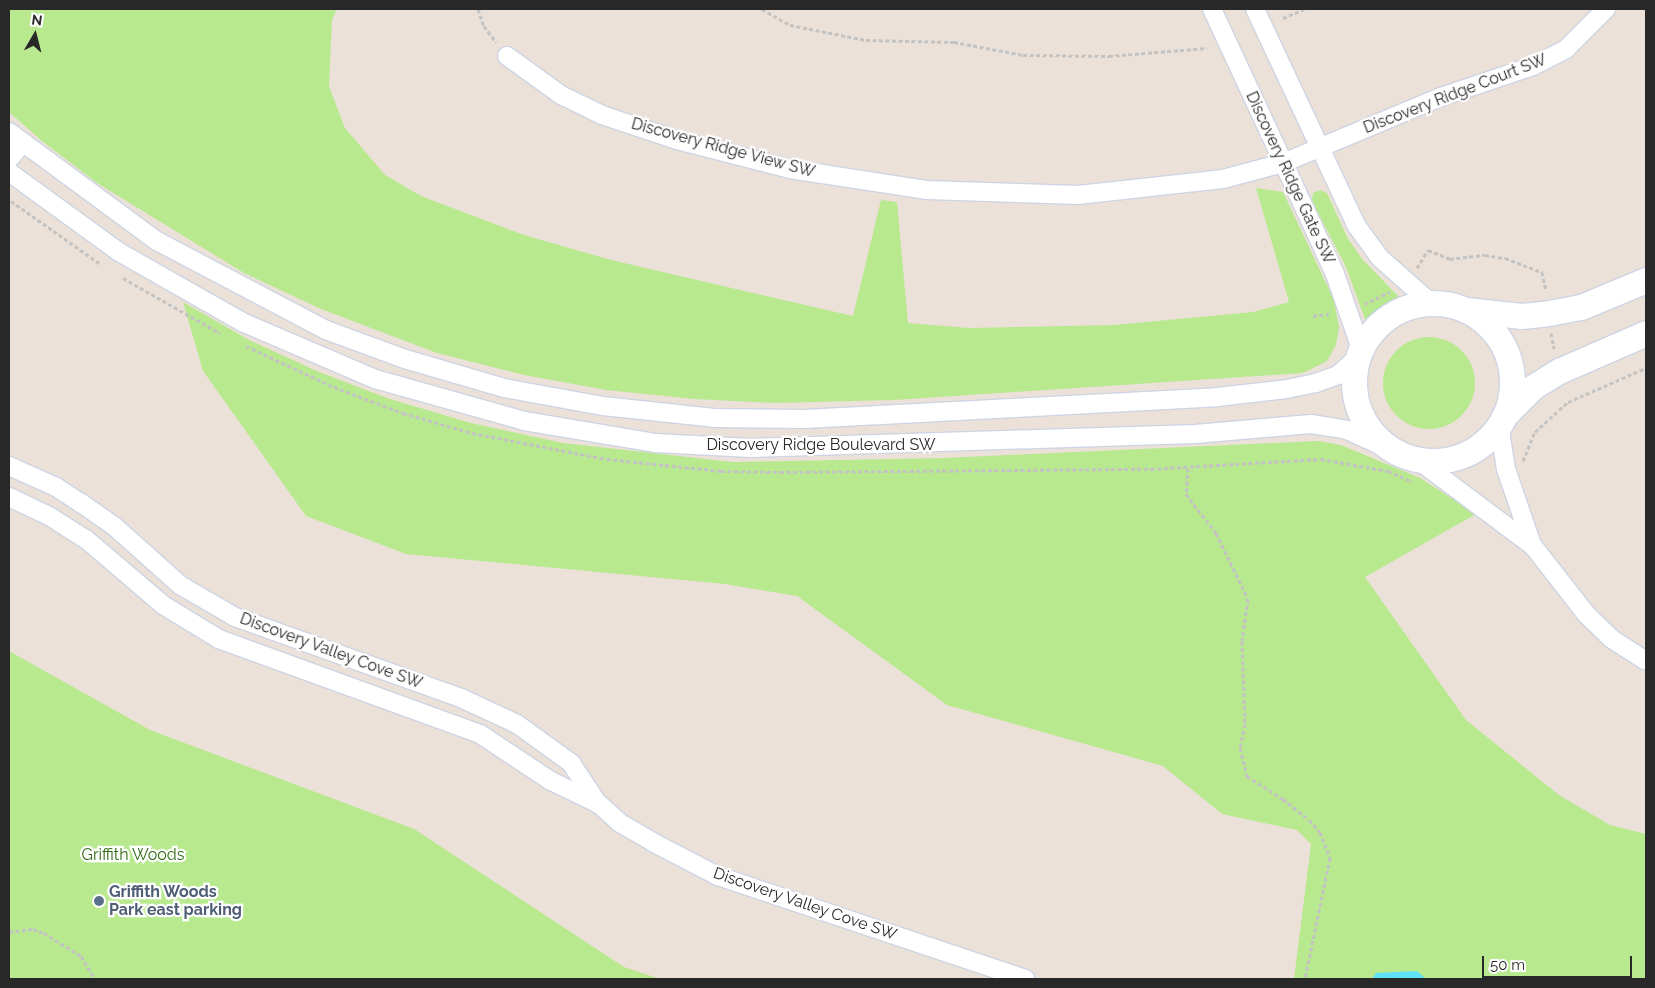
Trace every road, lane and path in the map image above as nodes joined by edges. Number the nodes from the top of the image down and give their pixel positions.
1 (478, 9) edge
2 (762, 9) edge
3 (1212, 9) edge
4 (1255, 9) edge
5 (1304, 9) edge
6 (1606, 9) edge
7 (1283, 18) dead end
8 (1207, 48) dead end
9 (507, 56) joint
10 (9, 132) edge
11 (22, 144) junction
12 (1320, 149) junction
13 (9, 159) edge
14 (1283, 163) junction
15 (9, 172) edge
16 (1646, 280) edge
17 (1404, 282) junction
18 (1545, 284) dead end
19 (1432, 304) junction
20 (1462, 309) junction
21 (1346, 310) junction
22 (1312, 316) dead end
23 (1550, 325) dead end
24 (1646, 333) edge
25 (1359, 353) junction
26 (1554, 356) dead end
27 (1646, 368) edge
28 (1502, 421) junction
29 (1393, 451) junction
30 (1418, 460) junction
31 (1522, 464) dead end
32 (9, 466) edge
33 (1188, 468) dead end
34 (9, 497) edge
35 (1533, 546) junction
36 (1646, 661) edge
37 (599, 804) junction
38 (9, 932) edge
39 (95, 979) edge
40 (1025, 979) edge
41 (1305, 979) edge

1 - 9 path
2 - 8 path
3 - 14 street, Discovery Ridge Gate SW
4 - 12 street
5 - 7 path
6 - 12 street, Discovery Ridge Court SW
9 - 14 street, Discovery Ridge View SW
10 - 11 street, Discovery Ridge Boulevard SW
11 - 13 street
11 - 25 street, Discovery Ridge Boulevard SW
12 - 14 street, Discovery Ridge Court SW
12 - 17 street
14 - 21 street, Discovery Ridge Gate SW
15 - 29 street, Discovery Ridge Boulevard SW
16 - 20 street
17 - 18 path
17 - 19 street
17 - 21 path
19 - 20 street
19 - 25 street
20 - 28 street
21 - 22 path
21 - 25 street, Discovery Ridge Gate SW
23 - 26 path
24 - 28 street
25 - 29 street
27 - 31 path
28 - 30 street
28 - 35 street
29 - 30 street
30 - 35 street
32 - 37 street, Discovery Valley Cove SW
33 - 41 path
34 - 37 street, Discovery Valley Cove SW
35 - 36 street
37 - 40 street, Discovery Valley Cove SW
38 - 39 path

